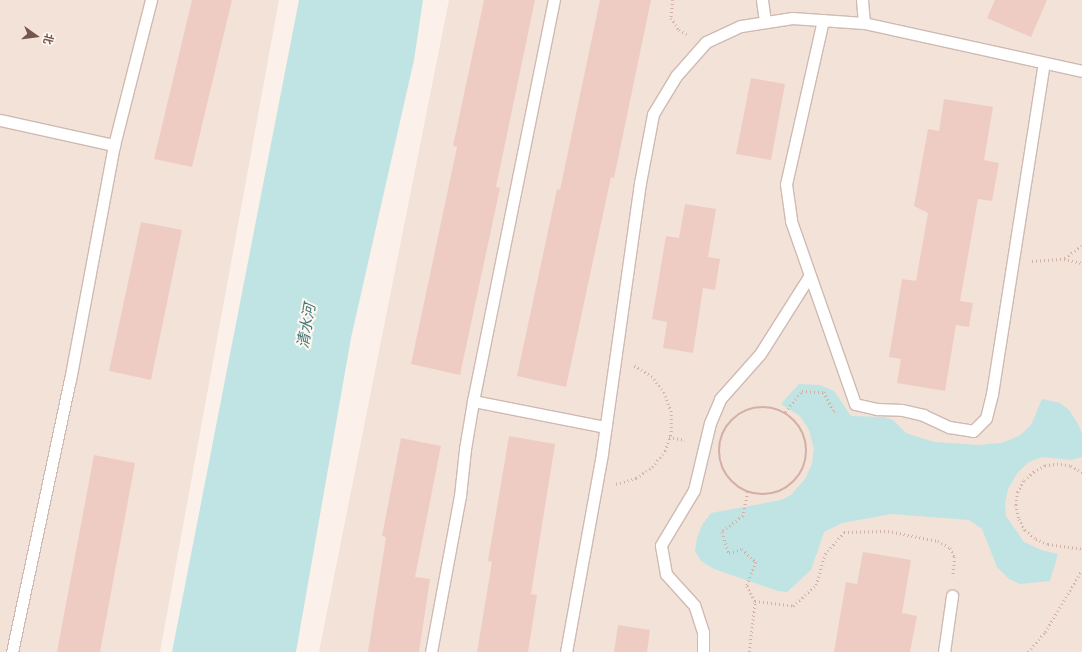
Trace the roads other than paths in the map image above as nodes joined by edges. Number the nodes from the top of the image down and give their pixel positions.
1 (151, 0) edge
2 (554, 0) edge
3 (762, 0) edge
4 (862, 0) edge
5 (823, 20) junction
6 (765, 22) junction
7 (864, 23) junction
8 (1082, 60) edge
9 (1044, 63) junction
10 (1080, 71) edge
11 (0, 120) edge
12 (114, 145) junction
13 (810, 275) junction
14 (473, 401) junction
15 (605, 427) junction
16 (952, 596) road end
17 (12, 652) edge
18 (431, 652) edge
19 (566, 652) edge
20 (703, 652) edge
21 (944, 652) edge

1 - 12 lane
2 - 14 lane
3 - 6 lane
4 - 7 lane
5 - 6 lane
5 - 7 lane
5 - 13 lane
6 - 15 lane
7 - 9 lane
8 - 10 lane
9 - 10 lane
9 - 13 lane
11 - 12 lane
12 - 17 lane
13 - 20 lane
14 - 15 lane
14 - 18 lane
15 - 19 lane
16 - 21 lane

